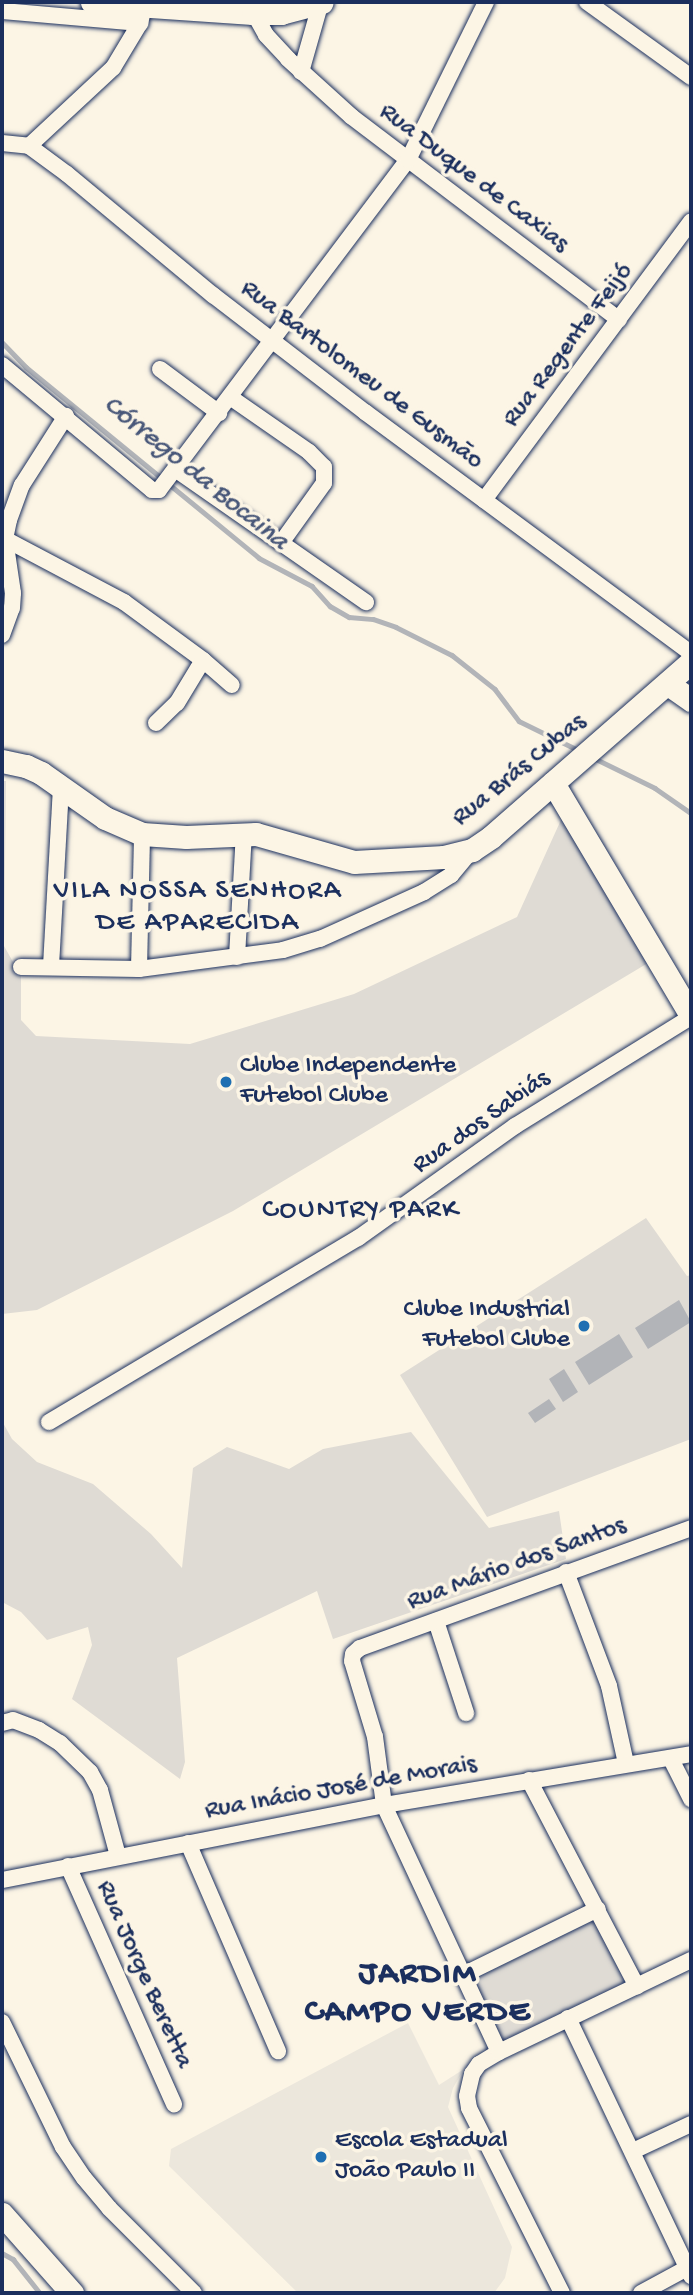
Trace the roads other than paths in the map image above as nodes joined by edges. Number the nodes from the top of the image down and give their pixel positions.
1 (92, 2) edge
2 (321, 2) edge
3 (486, 2) edge
4 (587, 2) edge
5 (250, 7) edge
6 (2, 11) edge
7 (142, 15) junction
8 (301, 72) junction
9 (691, 77) edge
10 (2, 143) edge
11 (29, 146) junction
12 (408, 160) junction
13 (691, 221) edge
14 (619, 320) junction
15 (272, 340) junction
16 (2, 365) edge
17 (160, 369) dead end
18 (230, 397) junction
19 (219, 413) junction
20 (66, 416) junction
21 (165, 480) junction
22 (484, 500) junction
23 (5, 539) junction
24 (281, 543) junction
25 (366, 602) dead end
26 (2, 635) edge
27 (691, 653) edge
28 (203, 660) junction
29 (691, 662) edge
30 (668, 684) junction
31 (232, 685) dead end
32 (691, 700) edge
33 (156, 723) dead end
34 (2, 761) edge
35 (557, 780) junction
36 (61, 787) junction
37 (244, 833) junction
38 (142, 834) junction
39 (472, 850) junction
40 (237, 957) junction
41 (21, 967) dead end
42 (51, 967) junction
43 (139, 969) junction
44 (691, 1016) edge
45 (50, 1422) dead end
46 (691, 1528) edge
47 (566, 1572) junction
48 (436, 1621) junction
49 (466, 1713) dead end
50 (2, 1723) edge
51 (691, 1754) edge
52 (671, 1759) junction
53 (626, 1763) junction
54 (529, 1780) junction
55 (691, 1799) edge
56 (384, 1805) junction
57 (188, 1843) junction
58 (118, 1856) junction
59 (68, 1866) junction
60 (2, 1880) edge
61 (598, 1909) junction
62 (691, 1960) edge
63 (463, 1975) junction
64 (637, 1987) junction
65 (568, 2018) junction
66 (2, 2022) edge
67 (278, 2051) dead end
68 (499, 2052) junction
69 (174, 2104) dead end
70 (691, 2124) edge
71 (633, 2151) junction
72 (2, 2214) edge
73 (689, 2272) edge
74 (72, 2293) edge
75 (194, 2293) edge
76 (562, 2293) edge
77 (641, 2293) edge

1 - 7 street
2 - 5 street
2 - 8 street
3 - 12 street
4 - 9 street
5 - 7 street
5 - 8 street, Rua Duque de Caxias
6 - 7 street
7 - 11 street
8 - 12 street, Rua Duque de Caxias
10 - 11 street
11 - 15 street, Rua Bartolomeu de Gusmão
12 - 14 street, Rua Duque de Caxias
12 - 15 street
13 - 14 street, Rua Regente Feijó
14 - 22 street, Rua Regente Feijó
15 - 18 street
15 - 22 street, Rua Bartolomeu de Gusmão
16 - 20 street
17 - 19 street
18 - 19 street
18 - 24 street
19 - 21 street
20 - 21 street
20 - 23 street
21 - 24 street
22 - 27 street, Rua Bartolomeu de Gusmão
23 - 26 street
23 - 28 street
24 - 25 street
28 - 31 street
28 - 33 street
29 - 30 street, Rua Brás Cubas
30 - 32 street
30 - 35 street, Rua Brás Cubas
34 - 36 street, Rua Brás Cubas
35 - 39 street, Rua Brás Cubas
35 - 44 street
36 - 38 street, Rua Brás Cubas
36 - 42 street
37 - 38 street, Rua Brás Cubas
37 - 39 street, Rua Brás Cubas
37 - 40 street
38 - 43 street
39 - 40 street
40 - 43 street
41 - 42 street
42 - 43 street
44 - 45 street, Rua dos Sabiás
46 - 47 street, Rua Mário dos Santos
47 - 48 street, Rua Mário dos Santos
47 - 53 street
48 - 49 street
48 - 56 street, Rua Mário dos Santos
50 - 58 street
51 - 52 street, Rua Inácio José de Morais
52 - 53 street, Rua Inácio José de Morais
52 - 55 street
53 - 54 street, Rua Inácio José de Morais
54 - 56 street, Rua Inácio José de Morais
54 - 61 street
56 - 57 street, Rua Inácio José de Morais
56 - 63 street
57 - 58 street, Rua Inácio José de Morais
57 - 67 street
58 - 59 street, Rua Inácio José de Morais
59 - 60 street, Rua Inácio José de Morais
59 - 69 street, Rua Jorge Beretta
61 - 63 street
61 - 64 street
62 - 64 street
63 - 68 street
64 - 65 street
65 - 68 street
65 - 71 street
66 - 75 street
68 - 76 street
70 - 71 street
71 - 73 street
72 - 74 street
73 - 77 street

